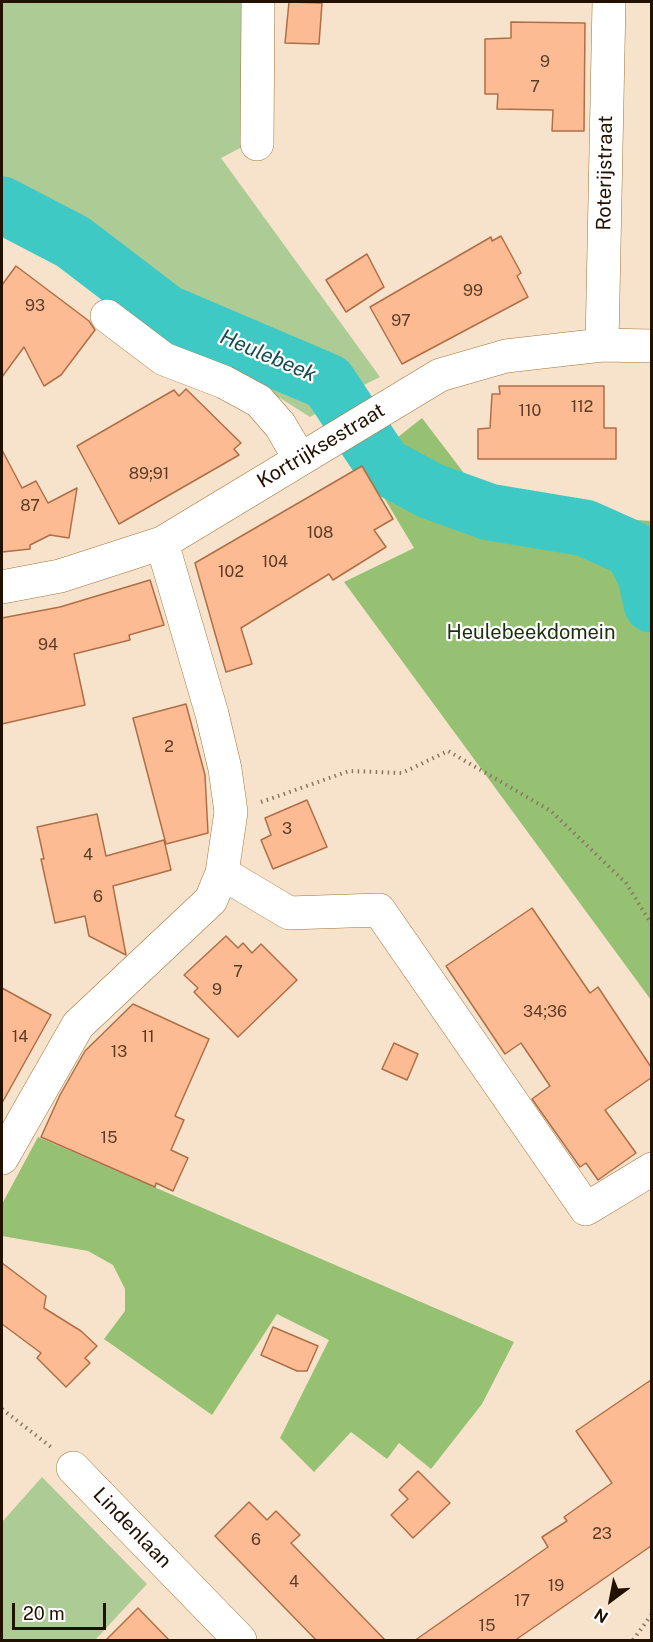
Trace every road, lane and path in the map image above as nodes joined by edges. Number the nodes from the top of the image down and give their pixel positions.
1 (258, 2) edge
2 (609, 2) edge
3 (257, 144) dead end
4 (107, 316) dead end
5 (602, 345) junction
6 (651, 346) edge
7 (300, 459) junction
8 (162, 543) junction
9 (2, 587) edge
10 (231, 812) junction
11 (222, 873) junction
12 (651, 925) edge
13 (2, 1158) edge
14 (651, 1169) edge
15 (2, 1409) edge
16 (73, 1467) joint
17 (651, 1614) edge
18 (240, 1641) edge
19 (633, 1641) edge

1 - 3 street
2 - 5 street, Roterijstraat
4 - 7 street
5 - 6 street, Kortrijksestraat
5 - 7 street, Kortrijksestraat
7 - 8 street, Kortrijksestraat
8 - 9 street, Kortrijksestraat
8 - 10 street
10 - 11 street
10 - 12 path
11 - 13 street
11 - 14 street
15 - 16 path
16 - 18 street, Lindenlaan
17 - 19 path

